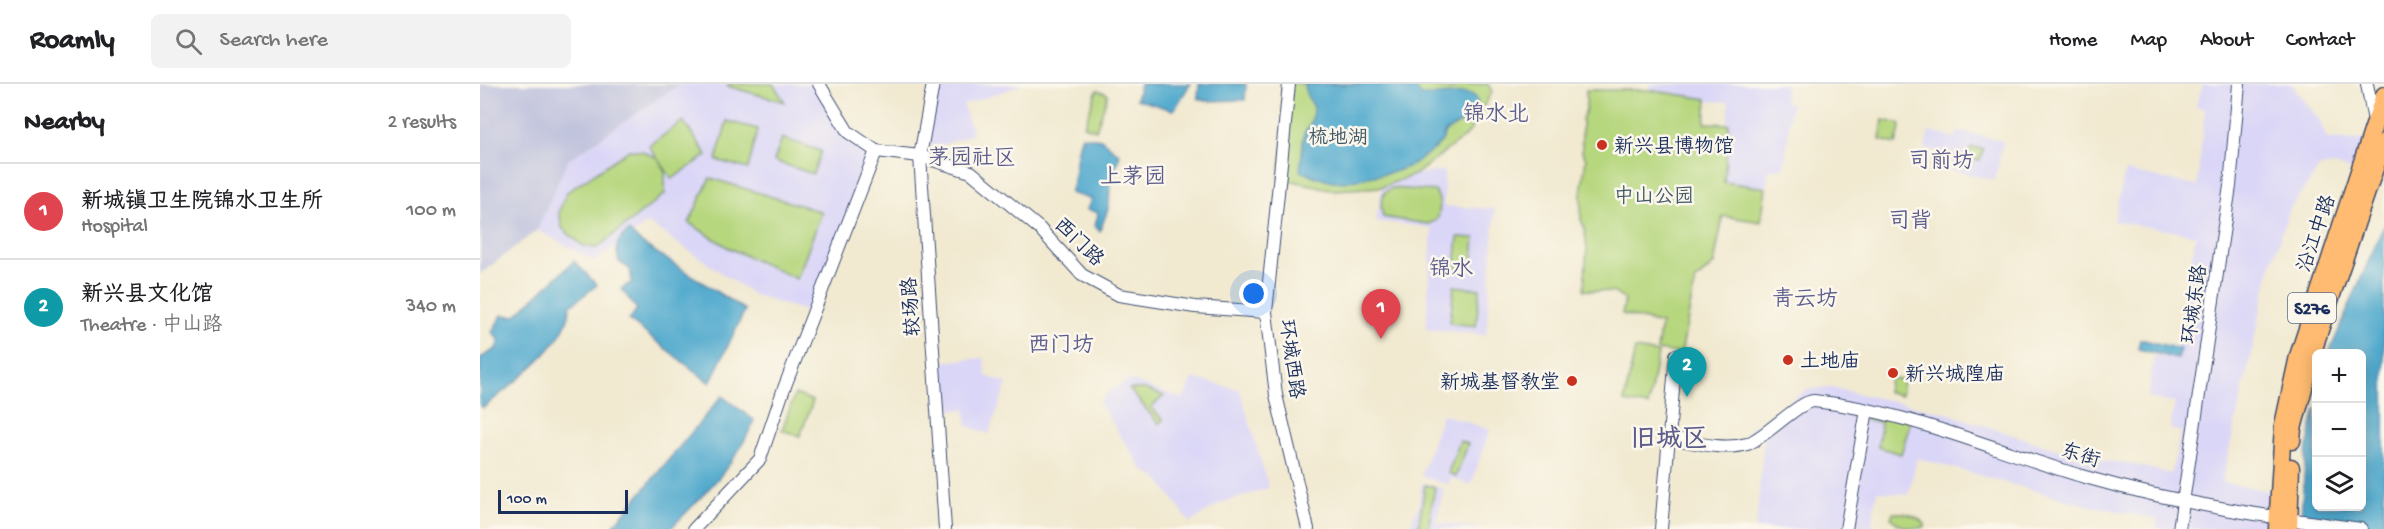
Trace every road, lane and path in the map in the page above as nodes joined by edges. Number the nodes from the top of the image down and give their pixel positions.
1 (819, 84) edge
2 (933, 84) edge
3 (1289, 84) edge
4 (2239, 84) edge
5 (2367, 84) edge
6 (2384, 96) edge
7 (2374, 125) junction
8 (2384, 142) edge
9 (876, 151) junction
10 (920, 156) junction
11 (1266, 312) junction
12 (1676, 355) dead end
13 (1866, 410) junction
14 (1670, 438) junction
15 (2184, 502) junction
16 (2283, 524) edge
17 (694, 529) edge
18 (945, 529) edge
19 (1308, 529) edge
20 (1661, 529) edge
21 (1846, 529) edge
22 (2179, 529) edge
23 (2361, 529) edge

1 - 9 street
2 - 10 street, 较场路
3 - 11 street, 环城西路
4 - 15 street, 环城东路
5 - 7 street
6 - 7 main road, 沿江中路 / S276
7 - 16 main road, 沿江中路 / S276
8 - 16 main road, 沿江中路 / S276
9 - 10 street, 西门路
9 - 17 street
10 - 11 street, 西门路
10 - 18 street, 较场路
11 - 19 street, 环城西路
12 - 14 street
13 - 14 street, 东街
13 - 15 street, 东街
13 - 21 street
14 - 20 street
15 - 16 street, 东街
15 - 22 street, 环城东路
16 - 23 street, 东街

